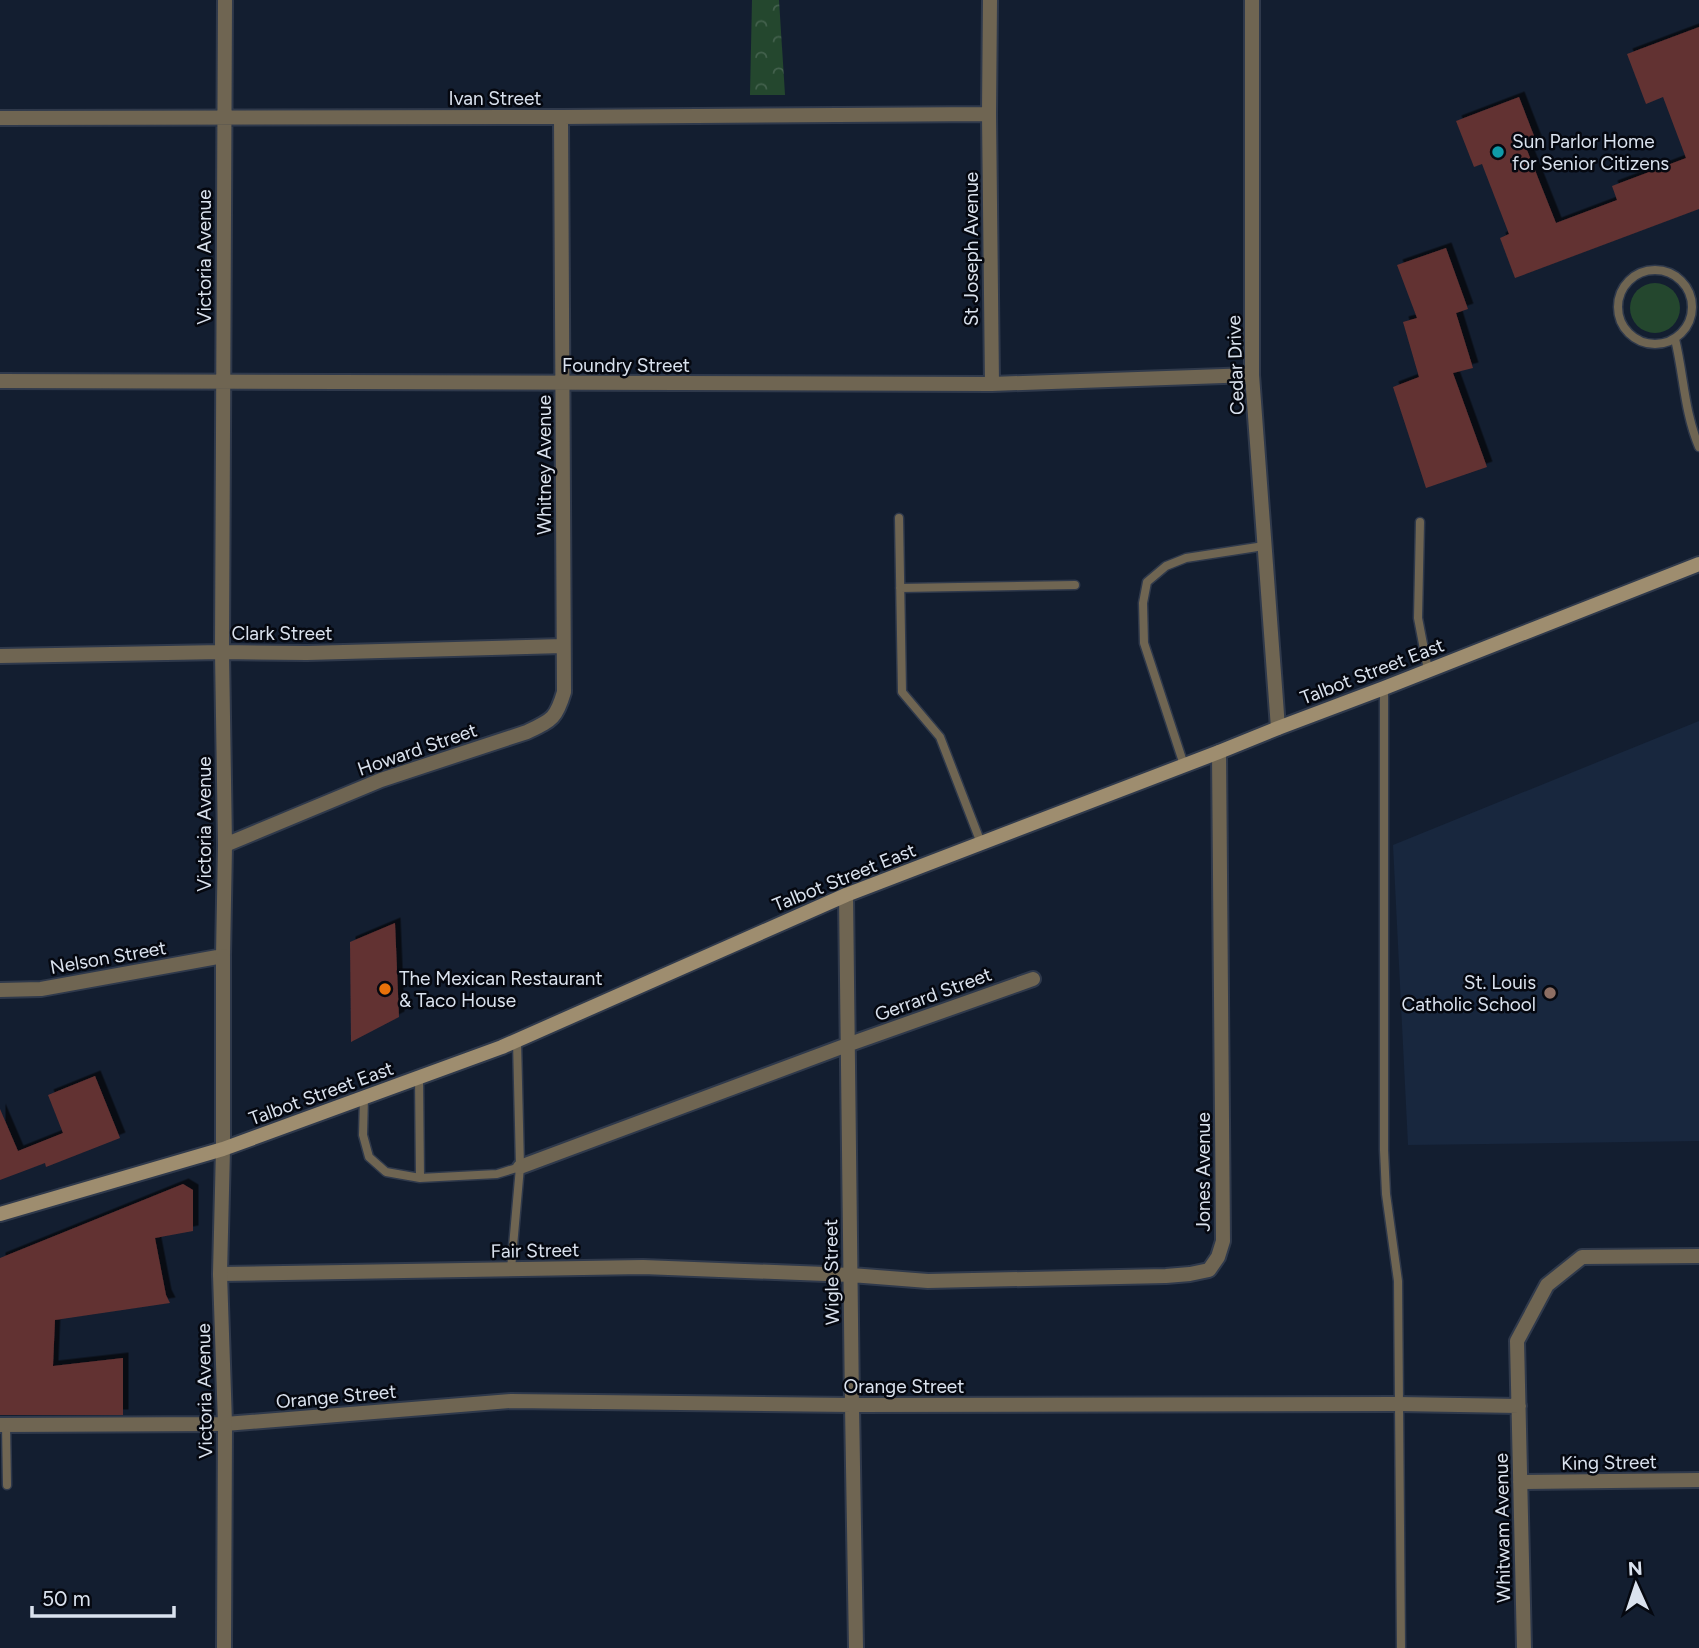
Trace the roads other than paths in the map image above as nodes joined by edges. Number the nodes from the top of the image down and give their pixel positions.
1 (225, 0) edge
2 (990, 0) edge
3 (1252, 0) edge
4 (989, 114) junction
5 (561, 117) junction
6 (0, 118) edge
7 (223, 118) junction
8 (1675, 339) junction
9 (1252, 375) junction
10 (0, 381) edge
11 (222, 383) junction
12 (563, 384) junction
13 (992, 384) junction
14 (1699, 447) edge
15 (899, 518) dead end
16 (1420, 522) dead end
17 (1265, 546) junction
18 (1699, 564) edge
19 (1074, 585) dead end
20 (900, 587) junction
21 (563, 646) junction
22 (222, 652) junction
23 (0, 656) edge
24 (1427, 670) junction
25 (1384, 688) junction
26 (1278, 728) junction
27 (1219, 752) junction
28 (1184, 765) junction
29 (981, 844) junction
30 (225, 845) junction
31 (846, 895) junction
32 (223, 956) junction
33 (1032, 979) dead end
34 (0, 989) edge
35 (517, 1041) junction
36 (847, 1045) junction
37 (419, 1078) junction
38 (364, 1097) junction
39 (223, 1149) junction
40 (520, 1167) junction
41 (419, 1178) junction
42 (0, 1214) edge
43 (1699, 1256) edge
44 (511, 1269) junction
45 (220, 1274) junction
46 (851, 1275) junction
47 (1399, 1404) junction
48 (852, 1405) junction
49 (1519, 1406) junction
50 (225, 1424) junction
51 (3, 1425) edge
52 (1699, 1480) edge
53 (1520, 1482) junction
54 (7, 1485) dead end
55 (224, 1648) edge
56 (856, 1648) edge
57 (1401, 1648) edge
58 (1524, 1648) edge

1 - 7 street, Victoria Avenue
2 - 4 street, St Joseph Avenue
3 - 9 street, Cedar Drive
4 - 5 street, Ivan Street
4 - 13 street, St Joseph Avenue
5 - 7 street, Ivan Street
5 - 12 street, Whitney Avenue
6 - 7 street, Ivan Street
7 - 11 street, Victoria Avenue
8 - 8 lane
8 - 14 lane
9 - 13 street, Foundry Street
9 - 17 street, Cedar Drive
10 - 11 street, Foundry Street
11 - 12 street, Foundry Street
11 - 22 street, Victoria Avenue
12 - 13 street, Foundry Street
12 - 21 street, Whitney Avenue
15 - 20 lane
16 - 24 lane
17 - 26 street, Cedar Drive
17 - 28 lane
18 - 24 main road, Talbot Street East
19 - 20 lane
20 - 29 lane
21 - 22 street, Clark Street
21 - 30 street, Howard Street
22 - 23 street, Clark Street
22 - 30 street, Victoria Avenue
24 - 25 main road, Talbot Street East
25 - 26 main road, Talbot Street East
25 - 47 lane
26 - 27 main road, Talbot Street East
27 - 28 main road, Talbot Street East
27 - 46 street, Jones Avenue
28 - 29 main road, Talbot Street East
29 - 31 main road, Talbot Street East
30 - 32 street, Victoria Avenue
31 - 35 main road, Talbot Street East
31 - 36 street, Wigle Street
32 - 34 street, Nelson Street
32 - 39 street, Victoria Avenue
33 - 36 street, Gerrard Street
35 - 37 main road, Talbot Street East
35 - 40 lane
36 - 40 street, Gerrard Street
36 - 46 street, Wigle Street
37 - 38 main road, Talbot Street East
37 - 41 lane
38 - 39 main road, Talbot Street East
38 - 41 lane
39 - 42 main road, Talbot Street East
39 - 45 street, Victoria Avenue
40 - 41 lane
40 - 44 lane
43 - 49 street
44 - 45 street, Fair Street
44 - 46 street, Fair Street
45 - 50 street, Victoria Avenue
46 - 48 street, Wigle Street
47 - 48 street, Orange Street
47 - 49 street, Orange Street
47 - 57 lane
48 - 50 street, Orange Street
48 - 56 street, Wigle Street
49 - 53 street, Whitwam Avenue
50 - 51 street, Orange Street
50 - 55 street, Victoria Avenue
51 - 54 lane
52 - 53 street, King Street
53 - 58 street, Whitwam Avenue

